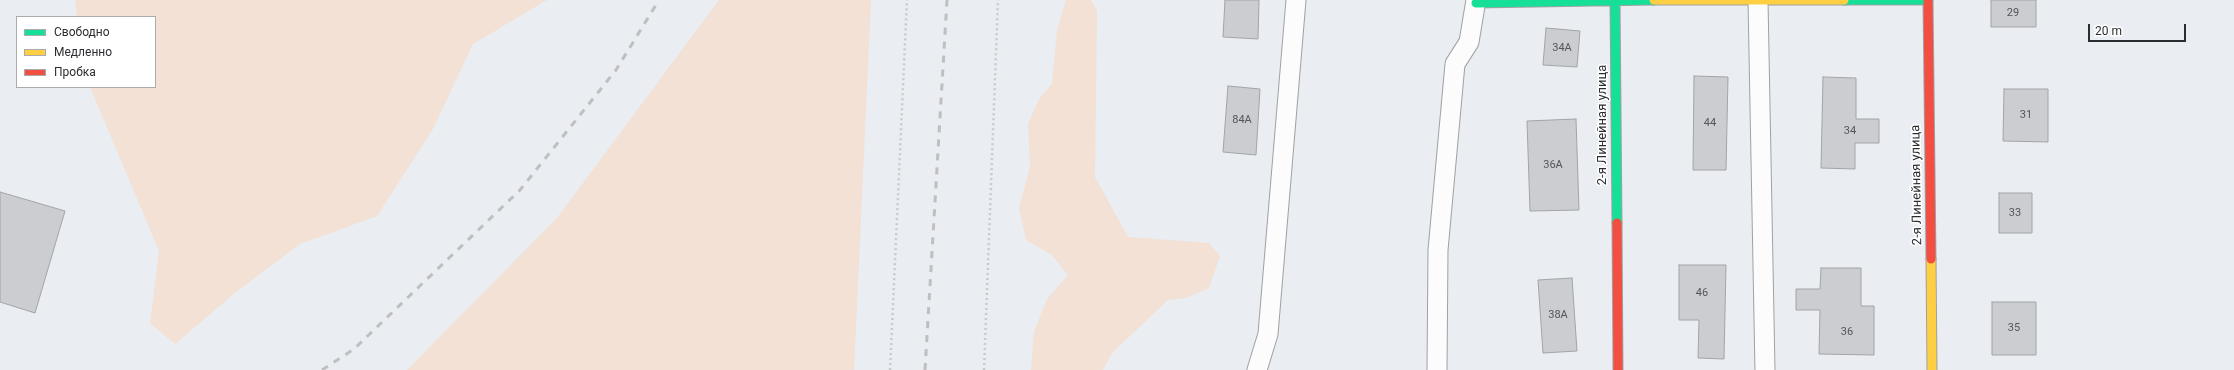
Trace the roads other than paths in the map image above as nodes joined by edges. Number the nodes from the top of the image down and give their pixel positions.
1 (1296, 0) edge
2 (1615, 0) edge
3 (1758, 0) edge
4 (1928, 0) edge
5 (1476, 2) edge
6 (1257, 370) edge
7 (1437, 370) edge
8 (1618, 370) edge
9 (1765, 370) edge
10 (1932, 370) edge

1 - 6 lane
2 - 3 street
2 - 5 street
2 - 8 street, 2-я Линейная улица
3 - 4 street
3 - 9 lane
4 - 10 street, 2-я Линейная улица
5 - 7 lane

